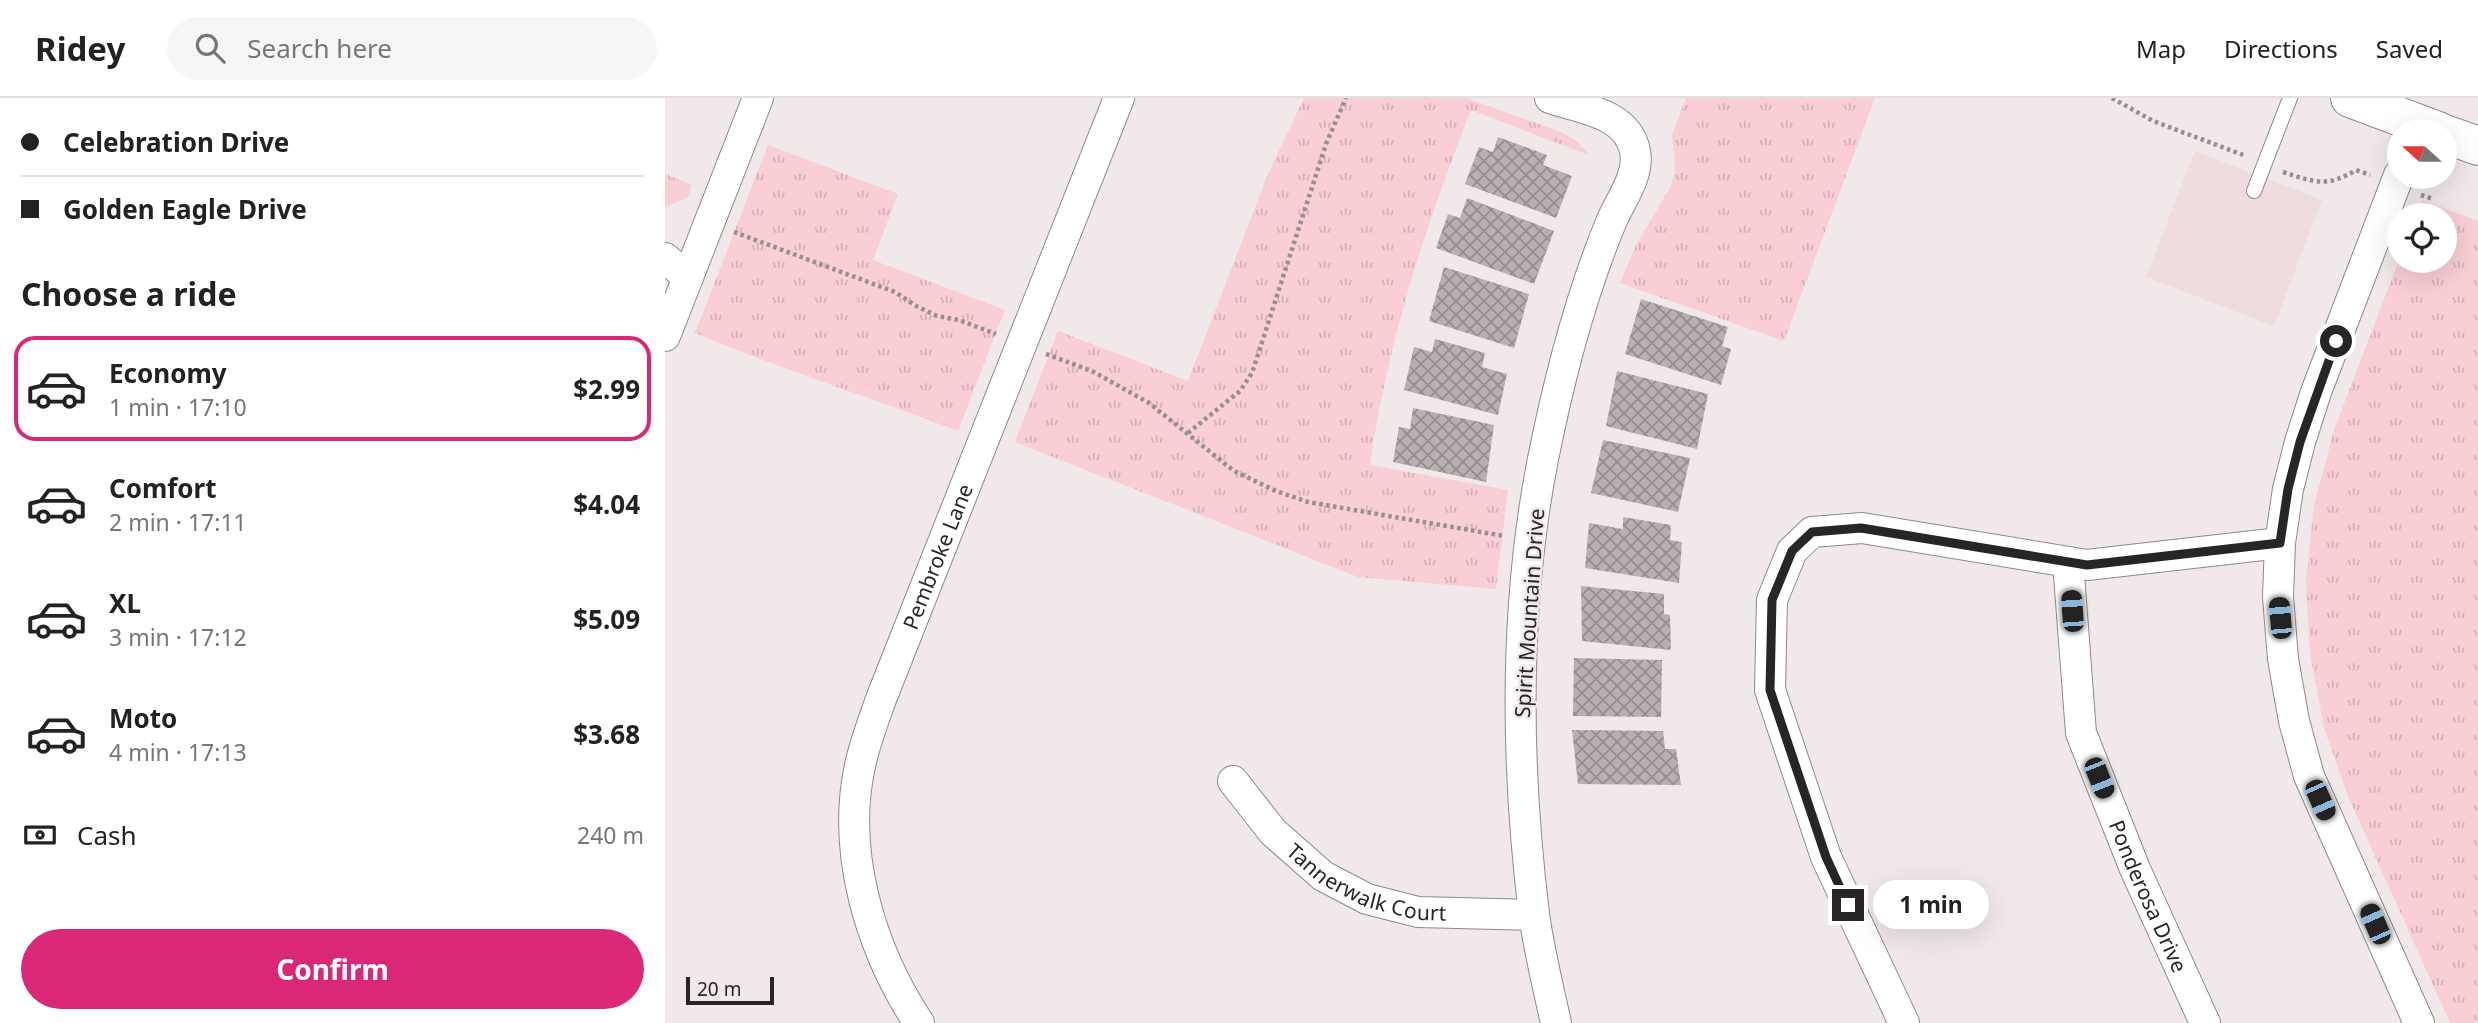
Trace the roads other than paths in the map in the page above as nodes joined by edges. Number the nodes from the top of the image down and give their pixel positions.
1 (758, 98) edge
2 (1119, 98) edge
3 (1550, 98) edge
4 (2290, 98) edge
5 (2350, 98) edge
6 (2402, 119) edge
7 (2457, 139) edge
8 (2478, 146) edge
9 (2394, 189) edge
10 (2254, 191) dead end
11 (665, 258) edge
12 (676, 273) edge
13 (665, 335) edge
14 (2280, 543) junction
15 (2068, 562) junction
16 (1233, 781) dead end
17 (1534, 915) junction
18 (919, 1023) edge
19 (1556, 1023) edge
20 (1904, 1023) edge
21 (2205, 1023) edge
22 (2419, 1023) edge

1 - 12 street
2 - 18 street, Pembroke Lane
3 - 17 street, Spirit Mountain Drive
4 - 10 lane
5 - 6 main road
7 - 8 main road
9 - 14 street
11 - 12 street
12 - 13 street
14 - 15 street
14 - 22 street
15 - 20 street
15 - 21 street, Ponderosa Drive
16 - 17 street, Tannerwalk Court
17 - 19 street, Spirit Mountain Drive

